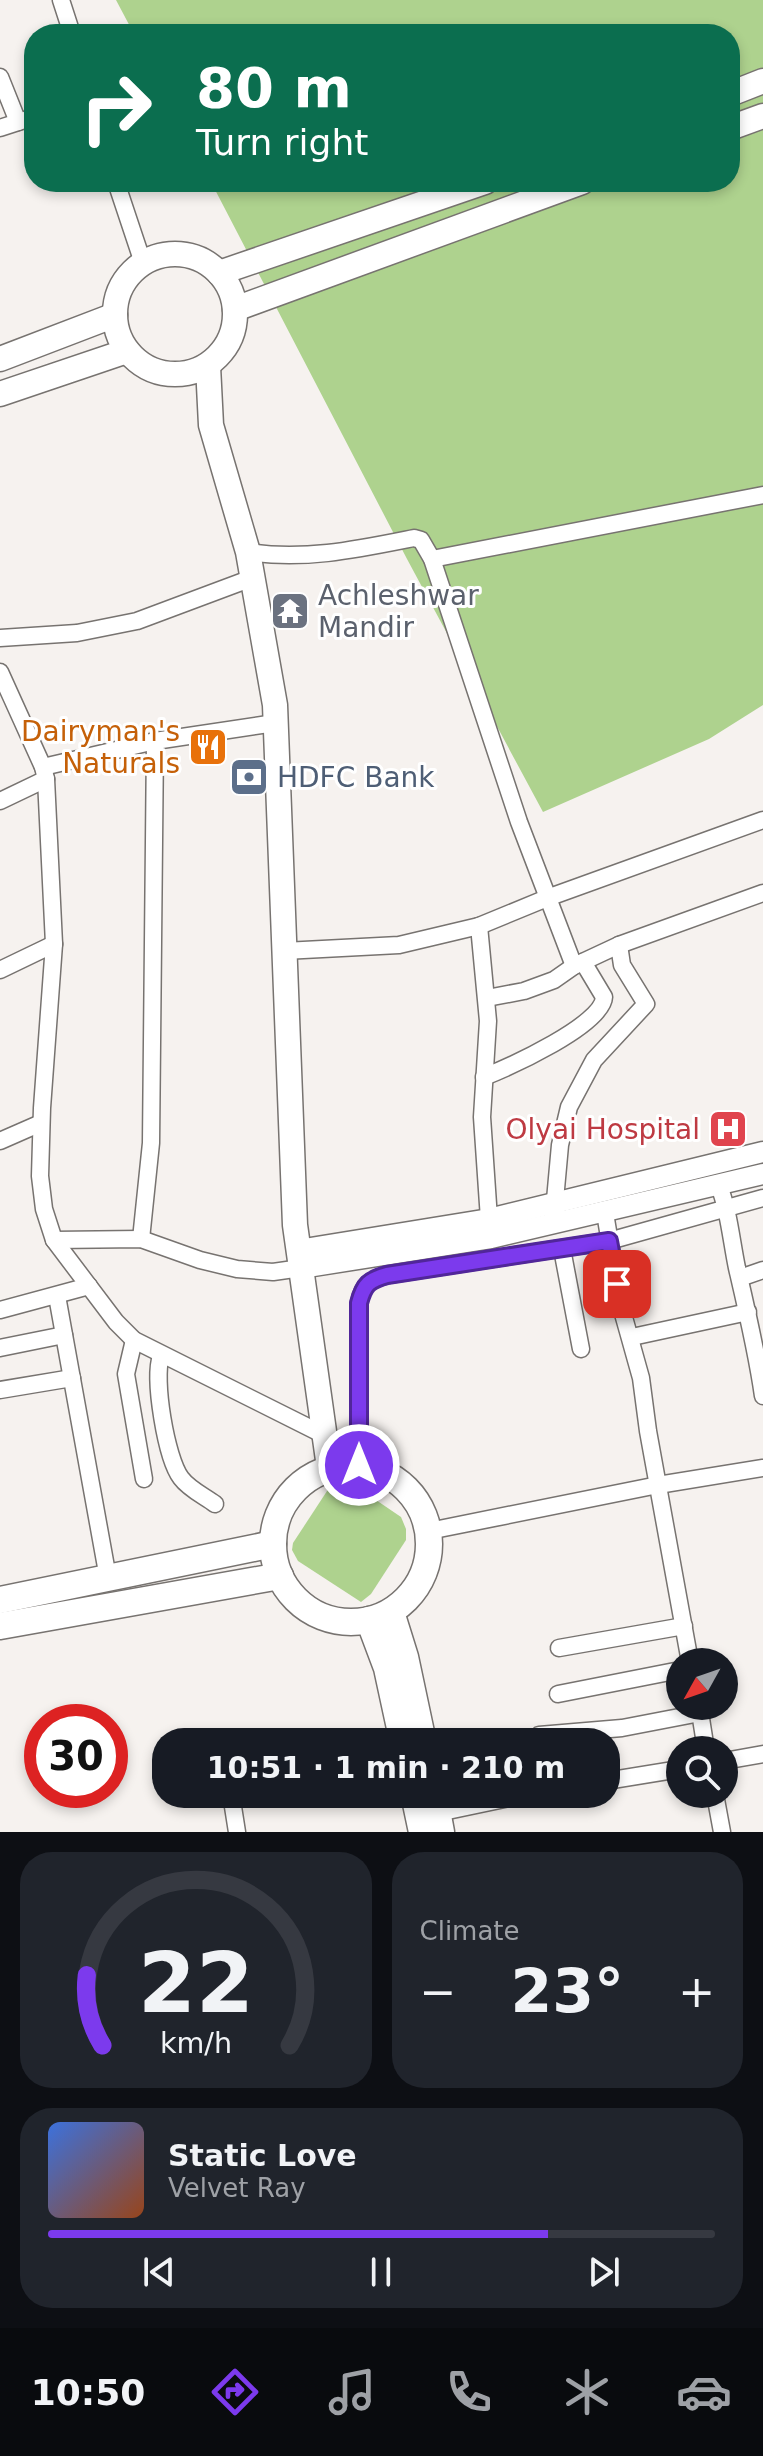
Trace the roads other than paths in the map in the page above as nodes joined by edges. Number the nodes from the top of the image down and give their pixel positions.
1 (61, 0) edge
2 (69, 24) edge
3 (0, 77) edge
4 (763, 81) edge
5 (740, 90) edge
6 (24, 116) edge
7 (763, 116) edge
8 (24, 120) edge
9 (740, 124) edge
10 (0, 128) edge
11 (119, 192) edge
12 (456, 192) edge
13 (555, 192) edge
14 (143, 263) junction
15 (219, 273) junction
16 (235, 309) junction
17 (115, 315) junction
18 (127, 351) junction
19 (0, 359) edge
20 (208, 366) junction
21 (176, 375) junction
22 (0, 394) edge
23 (211, 425) junction
24 (763, 495) edge
25 (248, 552) junction
26 (432, 559) junction
27 (252, 578) junction
28 (0, 638) edge
29 (0, 672) edge
30 (275, 723) junction
31 (155, 741) junction
32 (45, 773) junction
33 (0, 801) edge
34 (763, 820) edge
35 (763, 893) edge
36 (547, 898) junction
37 (479, 926) junction
38 (54, 944) junction
39 (619, 945) junction
40 (284, 951) junction
41 (579, 964) junction
42 (0, 970) edge
43 (487, 998) junction
44 (484, 1077) junction
45 (41, 1123) junction
46 (0, 1141) edge
47 (763, 1152) edge
48 (763, 1174) edge
49 (718, 1183) junction
50 (763, 1198) edge
51 (556, 1202) junction
52 (727, 1207) junction
53 (605, 1213) junction
54 (489, 1219) junction
55 (551, 1224) junction
56 (141, 1239) junction
57 (54, 1240) junction
58 (609, 1241) junction
59 (562, 1249) junction
60 (299, 1259) junction
61 (763, 1270) edge
62 (740, 1278) junction
63 (89, 1286) junction
64 (57, 1296) junction
65 (0, 1310) edge
66 (748, 1312) junction
67 (64, 1335) junction
68 (632, 1337) junction
69 (134, 1340) junction
70 (0, 1348) edge
71 (581, 1349) dead end
72 (161, 1356) junction
73 (72, 1378) junction
74 (0, 1390) edge
75 (763, 1396) edge
76 (324, 1435) junction
77 (359, 1465) junction
78 (329, 1467) junction
79 (763, 1468) edge
80 (144, 1479) dead end
81 (658, 1485) junction
82 (215, 1504) dead end
83 (429, 1531) junction
84 (273, 1544) junction
85 (280, 1576) junction
86 (108, 1578) junction
87 (0, 1600) edge
88 (380, 1616) junction
89 (0, 1626) edge
90 (684, 1626) junction
91 (559, 1648) dead end
92 (688, 1648) edge
93 (666, 1673) edge
94 (558, 1694) dead end
95 (666, 1717) edge
96 (400, 1728) edge
97 (420, 1728) edge
98 (611, 1728) edge
99 (763, 1754) edge
100 (738, 1758) edge
101 (666, 1771) edge
102 (620, 1779) edge
103 (233, 1808) edge
104 (473, 1808) edge
105 (718, 1808) edge
106 (434, 1818) edge
107 (237, 1832) edge
108 (722, 1832) edge

1 - 2 street
3 - 6 street
4 - 5 main road
7 - 9 main road
8 - 10 street
11 - 14 street
12 - 15 main road
13 - 16 main road
14 - 15 main road
14 - 17 main road
15 - 16 main road
16 - 20 main road
17 - 18 main road
17 - 19 main road
18 - 21 main road
18 - 22 main road
20 - 21 main road
20 - 23 main road
21 - 23 main road
23 - 25 main road
24 - 26 street
25 - 26 street
25 - 27 main road
26 - 36 street
27 - 28 street
27 - 30 main road
29 - 32 street
30 - 31 street
30 - 40 main road
31 - 32 street
31 - 56 street
32 - 33 street
32 - 38 street
34 - 36 street
35 - 39 street
36 - 37 street
36 - 41 street
37 - 40 street
37 - 43 street
38 - 42 street
38 - 45 street
39 - 41 street
39 - 51 street
40 - 60 main road
41 - 43 street
41 - 44 street
43 - 44 street
44 - 54 street
45 - 46 street
45 - 57 street
47 - 51 street
48 - 49 street
49 - 52 street
49 - 53 street
50 - 52 street
51 - 54 street
51 - 55 street
52 - 58 street
52 - 62 street
53 - 55 street
53 - 58 street
54 - 60 street
55 - 60 street
56 - 57 street
56 - 60 street
57 - 63 street
58 - 59 street
58 - 68 street
59 - 71 street
59 - 77 street
60 - 76 main road
61 - 62 street
62 - 66 street
63 - 64 street
63 - 69 street
64 - 65 street
64 - 67 street
66 - 68 street
66 - 75 street
67 - 70 street
67 - 73 street
68 - 81 street
69 - 72 street
69 - 80 street
72 - 76 street
72 - 82 street
73 - 74 street
73 - 86 street
76 - 78 main road
77 - 78 main road
77 - 83 main road
78 - 84 main road
79 - 81 street
81 - 83 street
81 - 90 street
83 - 88 main road
84 - 85 main road
84 - 86 main road
85 - 88 main road
85 - 89 main road
86 - 87 main road
88 - 96 main road
88 - 97 main road
90 - 91 street
90 - 92 street
93 - 94 street
95 - 98 street
99 - 100 street
101 - 102 street
103 - 107 street
104 - 106 street
105 - 108 street

